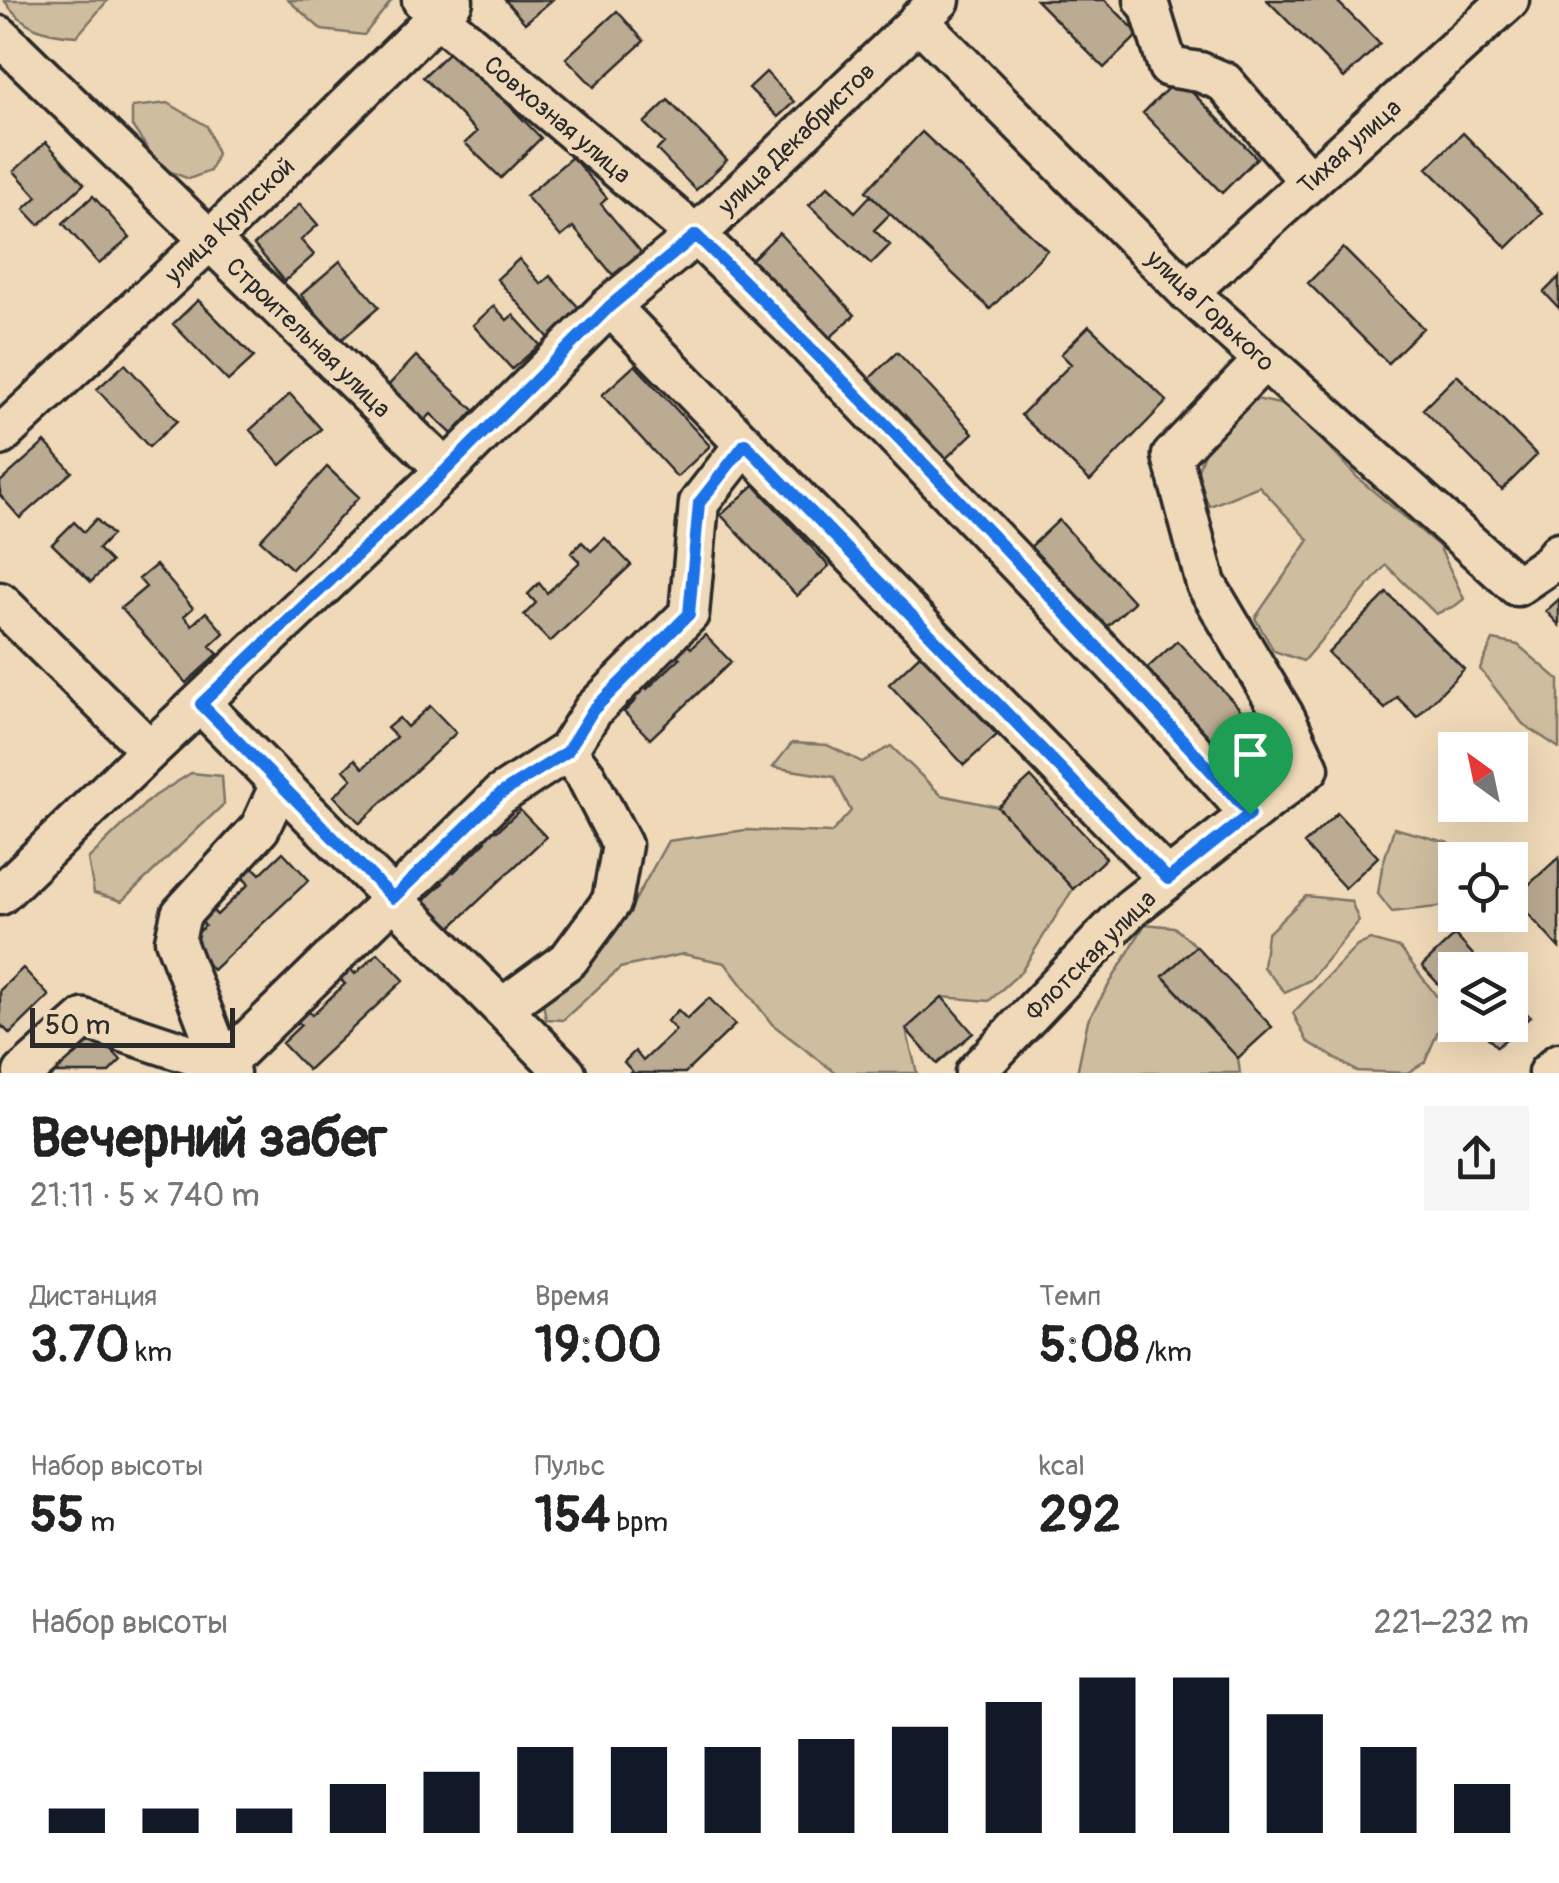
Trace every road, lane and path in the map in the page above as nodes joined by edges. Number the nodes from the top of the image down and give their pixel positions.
1 (1144, 0) edge
2 (1509, 0) edge
3 (438, 5) edge
4 (929, 10) edge
5 (0, 36) edge
6 (1310, 181) junction
7 (696, 235) junction
8 (210, 240) junction
9 (1188, 292) junction
10 (610, 306) junction
11 (1264, 360) junction
12 (0, 436) edge
13 (745, 444) junction
14 (446, 470) junction
15 (1546, 570) edge
16 (0, 602) edge
17 (201, 704) junction
18 (150, 750) junction
19 (567, 752) junction
20 (280, 784) junction
21 (1250, 814) junction
22 (1168, 879) junction
23 (0, 895) edge
24 (393, 898) junction
25 (502, 1008) junction
26 (1559, 1063) edge
27 (227, 1069) edge
28 (22, 1073) edge
29 (566, 1073) edge
30 (975, 1073) edge
31 (1548, 1073) edge

1 - 6 street
2 - 6 street, Тихая улица
3 - 7 street, Совхозная улица
3 - 8 street, улица Крупской
4 - 7 street, улица Декабристов
4 - 9 street, улица Горького
5 - 8 street, Строительная улица
6 - 9 street, Тихая улица
7 - 10 street, улица Декабристов
7 - 21 street, Совхозная улица
8 - 12 street, улица Крупской
8 - 14 street, Строительная улица
9 - 11 street, улица Горького
10 - 13 street
10 - 14 street, улица Декабристов
11 - 15 street, улица Горького
11 - 21 street, Флотская улица
13 - 19 street
13 - 22 street
14 - 17 street, улица Декабристов
16 - 18 street
17 - 18 street, улица Декабристов
17 - 20 street
18 - 23 street, улица Декабристов
19 - 24 street
19 - 25 street
20 - 24 street
20 - 27 street
21 - 22 street, Флотская улица
22 - 30 street, Флотская улица
24 - 25 street
24 - 27 street
25 - 29 street
26 - 31 street
27 - 28 street

